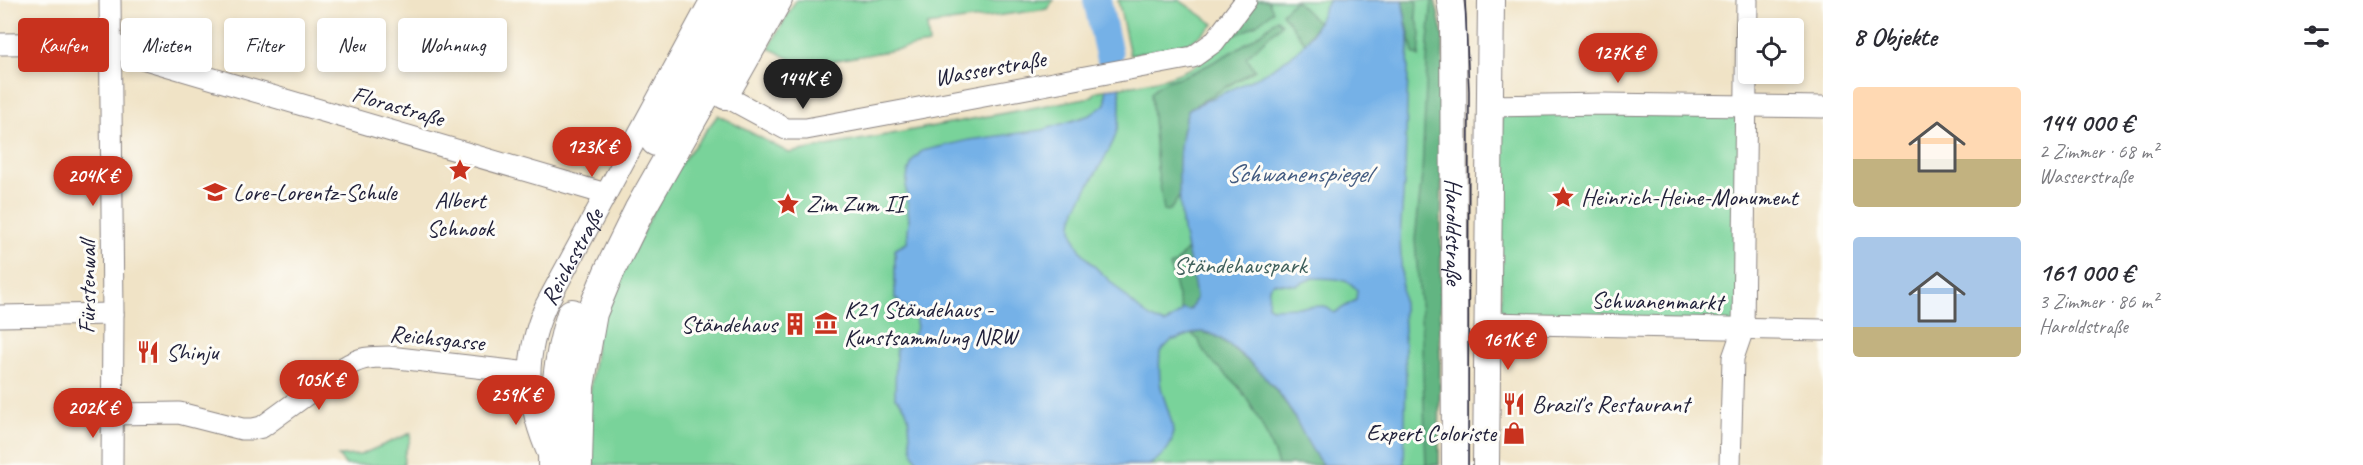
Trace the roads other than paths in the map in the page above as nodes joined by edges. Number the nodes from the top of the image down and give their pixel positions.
1 (110, 0) edge
2 (711, 0) edge
3 (735, 0) edge
4 (759, 0) edge
5 (779, 0) edge
6 (1246, 0) edge
7 (1450, 0) edge
8 (1491, 0) edge
9 (1747, 0) edge
10 (111, 43) junction
11 (0, 44) edge
12 (725, 96) junction
13 (1489, 106) junction
14 (1747, 107) junction
15 (1823, 107) edge
16 (671, 157) junction
17 (606, 194) junction
18 (113, 314) junction
19 (0, 316) edge
20 (1487, 323) junction
21 (1743, 329) junction
22 (1823, 330) edge
23 (529, 373) junction
24 (113, 414) junction
25 (568, 464) edge
26 (112, 465) edge
27 (1455, 465) edge
28 (1486, 465) edge
29 (1730, 465) edge

1 - 10 street, Fürstenwall
2 - 17 street, Reichsstraße
3 - 25 highway
4 - 16 highway
5 - 12 main road
6 - 12 street, Wasserstraße
7 - 27 main road, Haroldstraße
8 - 13 main road, Haroldstraße
9 - 14 street, Schwanenmarkt
10 - 11 street, Florastraße
10 - 17 street, Florastraße
10 - 18 street, Fürstenwall
12 - 16 highway
13 - 14 street
13 - 20 main road, Haroldstraße
14 - 15 street
14 - 21 street, Schwanenmarkt
16 - 25 highway, Reichsstraße
17 - 23 street, Reichsstraße
18 - 19 street
18 - 24 street, Fürstenwall
20 - 21 street, Schwanenmarkt
20 - 28 main road, Haroldstraße
21 - 22 street
21 - 29 street
23 - 24 street, Reichsgasse
23 - 25 street, Reichsstraße
24 - 26 street, Fürstenwall

